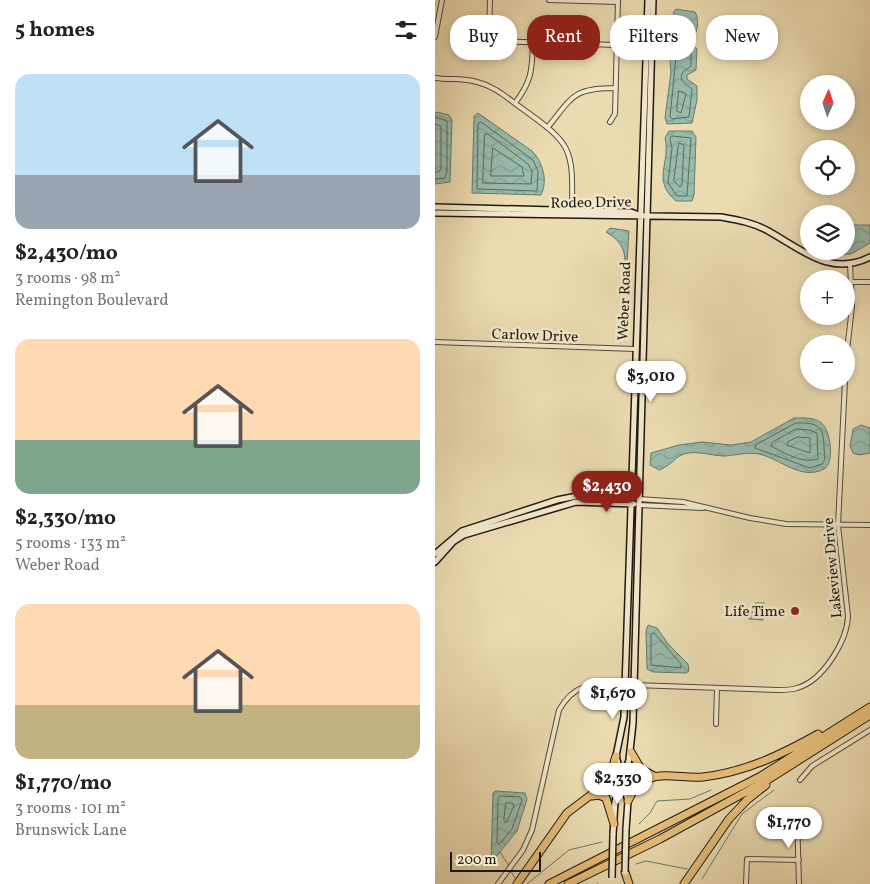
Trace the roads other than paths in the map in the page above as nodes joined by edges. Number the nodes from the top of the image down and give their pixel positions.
1 (442, 0) edge
2 (490, 0) edge
3 (549, 0) edge
4 (648, 0) edge
5 (653, 0) edge
6 (618, 1) edge
7 (618, 15) edge
8 (436, 30) edge
9 (435, 37) edge
10 (527, 43) edge
11 (532, 60) edge
12 (617, 60) edge
13 (435, 78) edge
14 (616, 88) junction
15 (515, 103) junction
16 (611, 122) dead end
17 (548, 127) junction
18 (435, 207) edge
19 (435, 213) edge
20 (571, 214) junction
21 (639, 215) junction
22 (649, 216) junction
23 (870, 257) edge
24 (849, 264) junction
25 (850, 270) edge
26 (855, 282) edge
27 (870, 282) edge
28 (435, 342) edge
29 (635, 349) junction
30 (844, 390) edge
31 (632, 501) junction
32 (639, 502) junction
33 (837, 525) junction
34 (870, 525) edge
35 (435, 554) edge
36 (435, 562) edge
37 (625, 684) junction
38 (634, 685) junction
39 (717, 688) junction
40 (870, 707) edge
41 (870, 716) edge
42 (716, 724) dead end
43 (855, 724) junction
44 (839, 726) junction
45 (870, 730) edge
46 (631, 752) junction
47 (616, 756) junction
48 (657, 777) junction
49 (622, 780) junction
50 (800, 780) dead end
51 (584, 799) junction
52 (628, 801) junction
53 (797, 814) dead end
54 (614, 824) junction
55 (799, 860) junction
56 (625, 872) joint
57 (612, 881) edge
58 (499, 884) edge
59 (517, 884) edge
60 (549, 884) edge
61 (568, 884) edge
62 (628, 884) edge
63 (684, 884) edge
64 (746, 884) edge
65 (799, 884) edge

1 - 8 street
2 - 10 street
3 - 6 street
4 - 21 main road, Weber Road
5 - 22 main road, Weber Road
6 - 7 street
8 - 9 street
11 - 15 street
12 - 14 street
13 - 15 street
14 - 16 street
14 - 17 street
15 - 17 street
17 - 20 street
18 - 20 main road, Rodeo Drive
19 - 20 main road, Rodeo Drive
20 - 21 main road, Rodeo Drive
21 - 22 main road, Rodeo Drive
21 - 29 main road, Weber Road
22 - 24 main road, Rodeo Drive
22 - 32 main road, Weber Road
23 - 24 main road
24 - 25 street
26 - 27 street
28 - 29 street, Carlow Drive
29 - 31 main road, Weber Road
30 - 33 street, Lakeview Drive
31 - 32 main road
31 - 35 main road
31 - 36 main road
31 - 37 main road, Weber Road
32 - 33 street
32 - 38 main road, Weber Road
33 - 34 street
33 - 39 street, Lakeview Drive
37 - 47 main road, Weber Road
37 - 58 street
38 - 39 street, Lakeview Drive
38 - 46 main road, Weber Road
39 - 42 street
40 - 44 highway
41 - 43 highway
43 - 61 highway
43 - 63 highway
44 - 48 highway
44 - 60 highway
45 - 50 street
46 - 48 highway
46 - 49 main road, Weber Road
47 - 49 main road, Weber Road
47 - 51 highway
48 - 52 highway
49 - 52 main road, Weber Road
49 - 54 main road, Weber Road
51 - 54 highway
51 - 59 highway
52 - 56 main road, Weber Road, bridge
53 - 55 street
54 - 57 main road, Weber Road, bridge
55 - 64 street
55 - 65 street
56 - 62 highway

